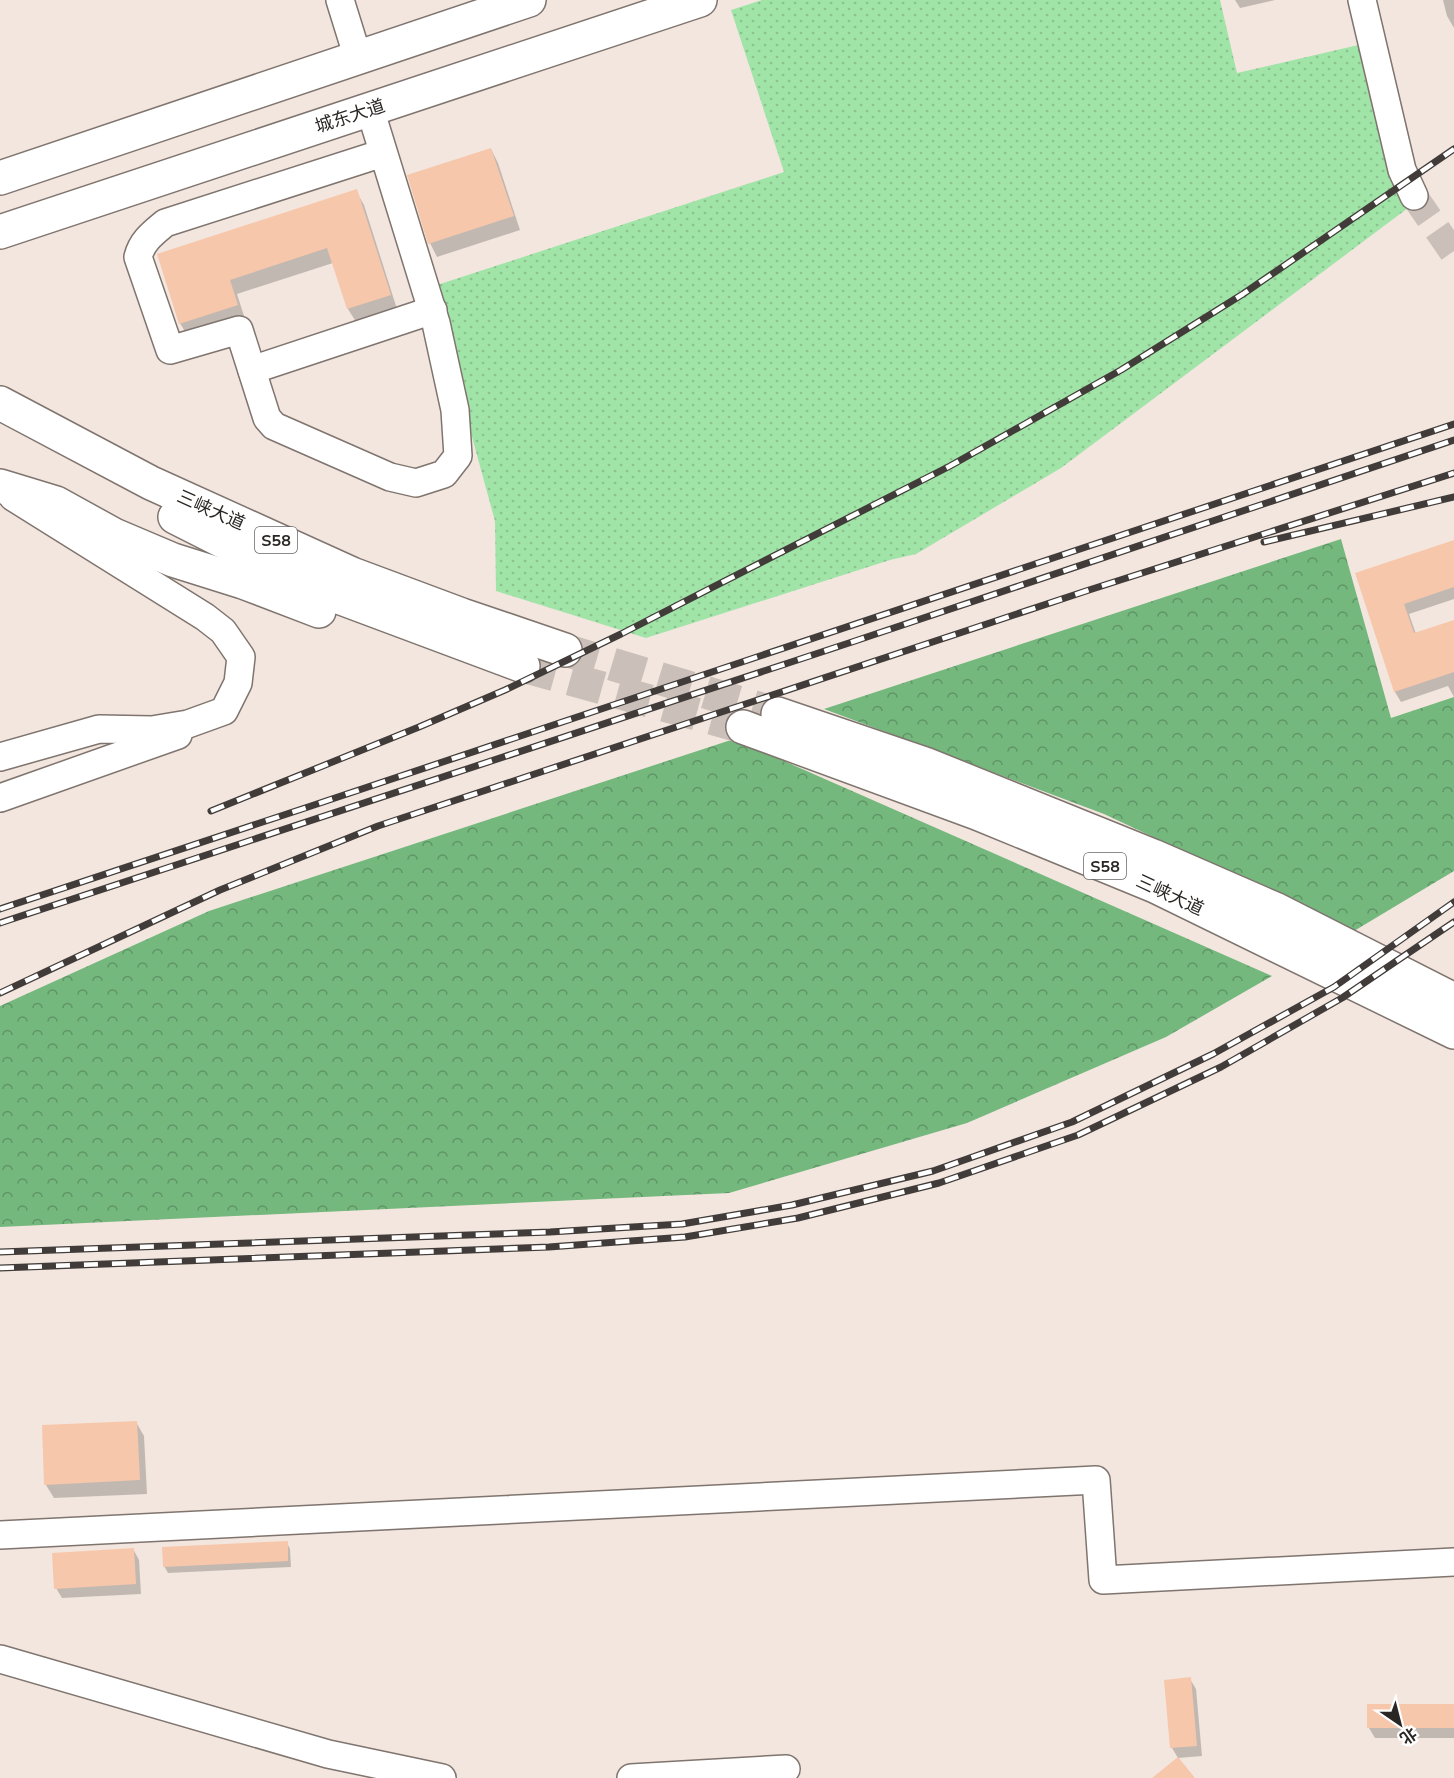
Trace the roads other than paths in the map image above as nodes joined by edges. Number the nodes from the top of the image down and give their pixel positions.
1 (340, 0) edge
2 (529, 0) edge
3 (700, 0) edge
4 (1362, 0) edge
5 (358, 58) junction
6 (370, 109) junction
7 (383, 153) junction
8 (0, 178) edge
9 (1414, 196) tunnel mouth
10 (0, 232) edge
11 (433, 310) junction
12 (252, 370) junction
13 (0, 403) edge
14 (0, 428) edge
15 (0, 488) edge
16 (565, 650) tunnel mouth
17 (224, 711) junction
18 (778, 714) tunnel mouth
19 (743, 728) tunnel mouth
20 (0, 757) edge
21 (0, 798) edge
22 (1454, 1000) edge
23 (1454, 1032) edge
24 (0, 1535) edge
25 (1454, 1562) edge
26 (0, 1659) edge
27 (786, 1769) dead end
28 (442, 1778) edge
29 (631, 1778) edge

1 - 5 street
2 - 5 main road
3 - 6 main road, 城东大道
4 - 9 street
5 - 8 main road
6 - 7 street
6 - 10 main road, 城东大道
7 - 11 street
7 - 12 street
11 - 12 street
11 - 12 street
13 - 16 main road, 三峡大道 / S58
14 - 15 main road, 三峡大道 / S58
15 - 17 street
17 - 20 street
17 - 21 street
18 - 22 main road, 三峡大道 / S58
19 - 23 main road, 三峡大道 / S58
24 - 25 street
26 - 28 street
27 - 29 street

